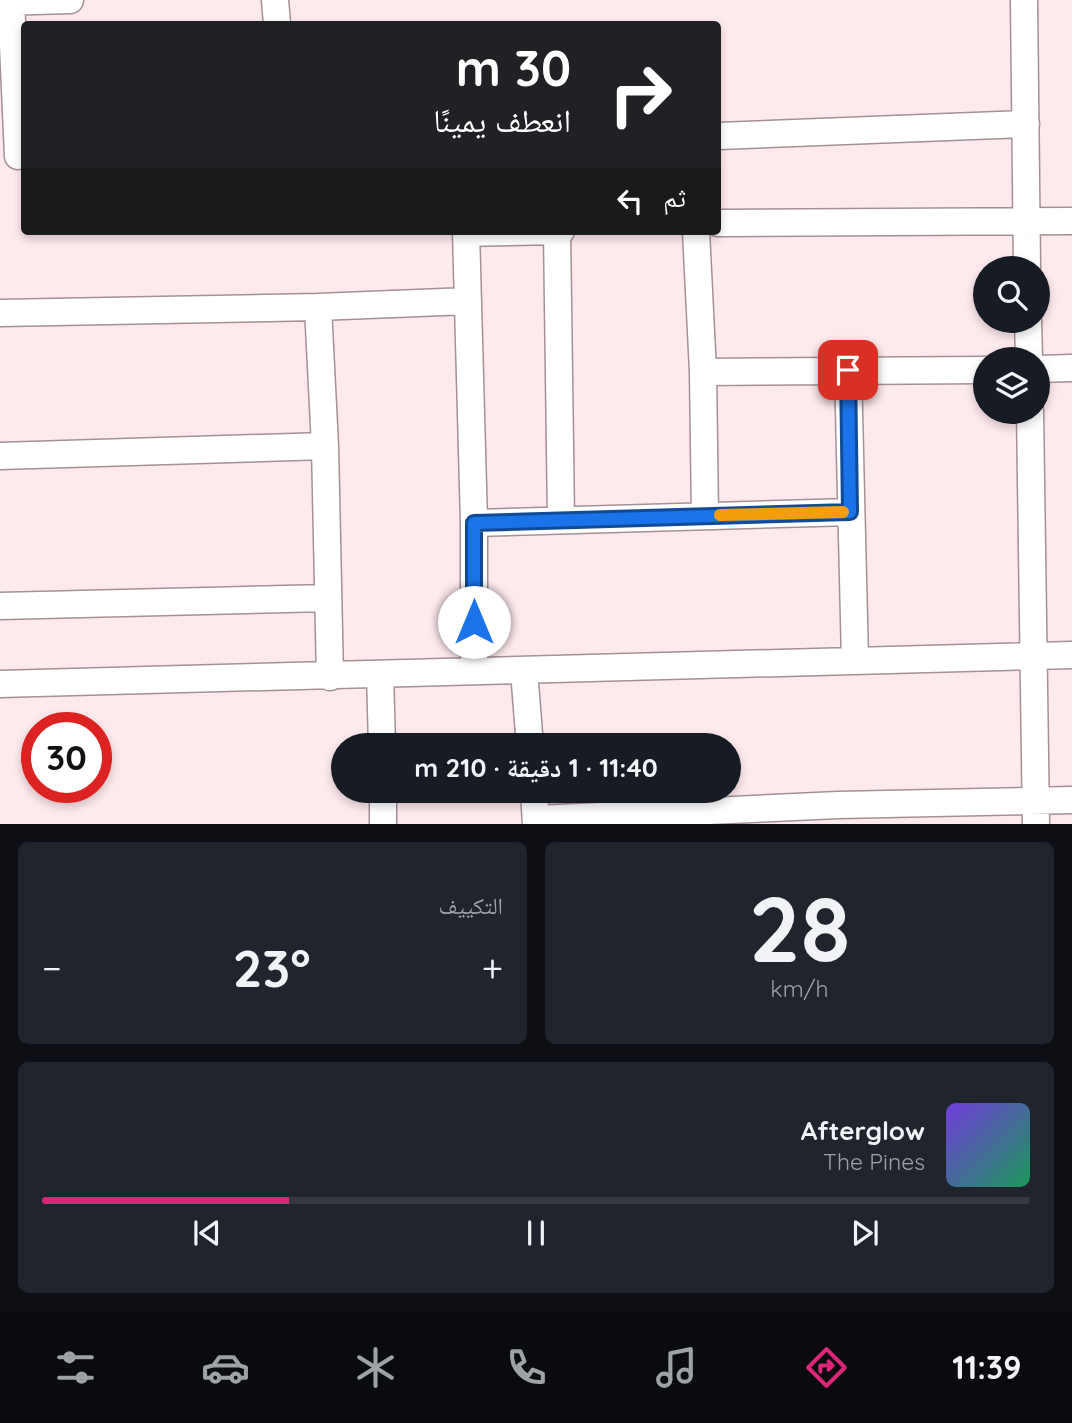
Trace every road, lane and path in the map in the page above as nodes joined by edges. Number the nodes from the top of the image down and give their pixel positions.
1 (70, 0) edge
2 (275, 0) edge
3 (1024, 0) edge
4 (7, 2) edge
5 (277, 21) edge
6 (1026, 124) junction
7 (721, 136) edge
8 (14, 156) edge
9 (1027, 221) junction
10 (1072, 221) edge
11 (721, 223) edge
12 (466, 235) edge
13 (559, 235) edge
14 (696, 235) edge
15 (1027, 256) edge
16 (468, 300) junction
17 (317, 307) junction
18 (0, 313) edge
19 (1072, 368) edge
20 (1050, 369) edge
21 (848, 370) junction
22 (973, 370) edge
23 (703, 372) junction
24 (1030, 424) edge
25 (325, 446) junction
26 (0, 456) edge
27 (850, 512) junction
28 (705, 516) junction
29 (561, 519) junction
30 (474, 523) junction
31 (327, 598) junction
32 (0, 606) edge
33 (1072, 655) edge
34 (1033, 656) junction
35 (855, 661) junction
36 (474, 671) junction
37 (524, 671) junction
38 (380, 674) junction
39 (330, 677) junction
40 (0, 684) edge
41 (382, 733) edge
42 (529, 733) edge
43 (1072, 800) edge
44 (383, 803) edge
45 (535, 803) edge
46 (1036, 812) edge
47 (839, 815) edge
48 (536, 822) edge
49 (383, 824) edge

1 - 4 street
2 - 5 street
3 - 6 street
4 - 8 street
6 - 7 street
6 - 9 street
9 - 10 street
9 - 11 street
9 - 15 street
12 - 16 street
13 - 29 street
14 - 23 street
16 - 17 street
16 - 30 street
17 - 18 street
17 - 25 street
19 - 20 street
21 - 22 street
21 - 23 street
21 - 27 street
23 - 28 street
24 - 34 street
25 - 26 street
25 - 31 street
27 - 28 street
27 - 35 street
28 - 29 street
29 - 30 street
30 - 36 street
31 - 32 street
31 - 39 street
33 - 34 street
34 - 35 street
34 - 46 street
35 - 37 street
36 - 37 street
36 - 38 street
37 - 42 street
38 - 39 street
38 - 41 street
39 - 40 street
43 - 46 street
44 - 49 street
45 - 48 street
46 - 47 street
47 - 48 street

